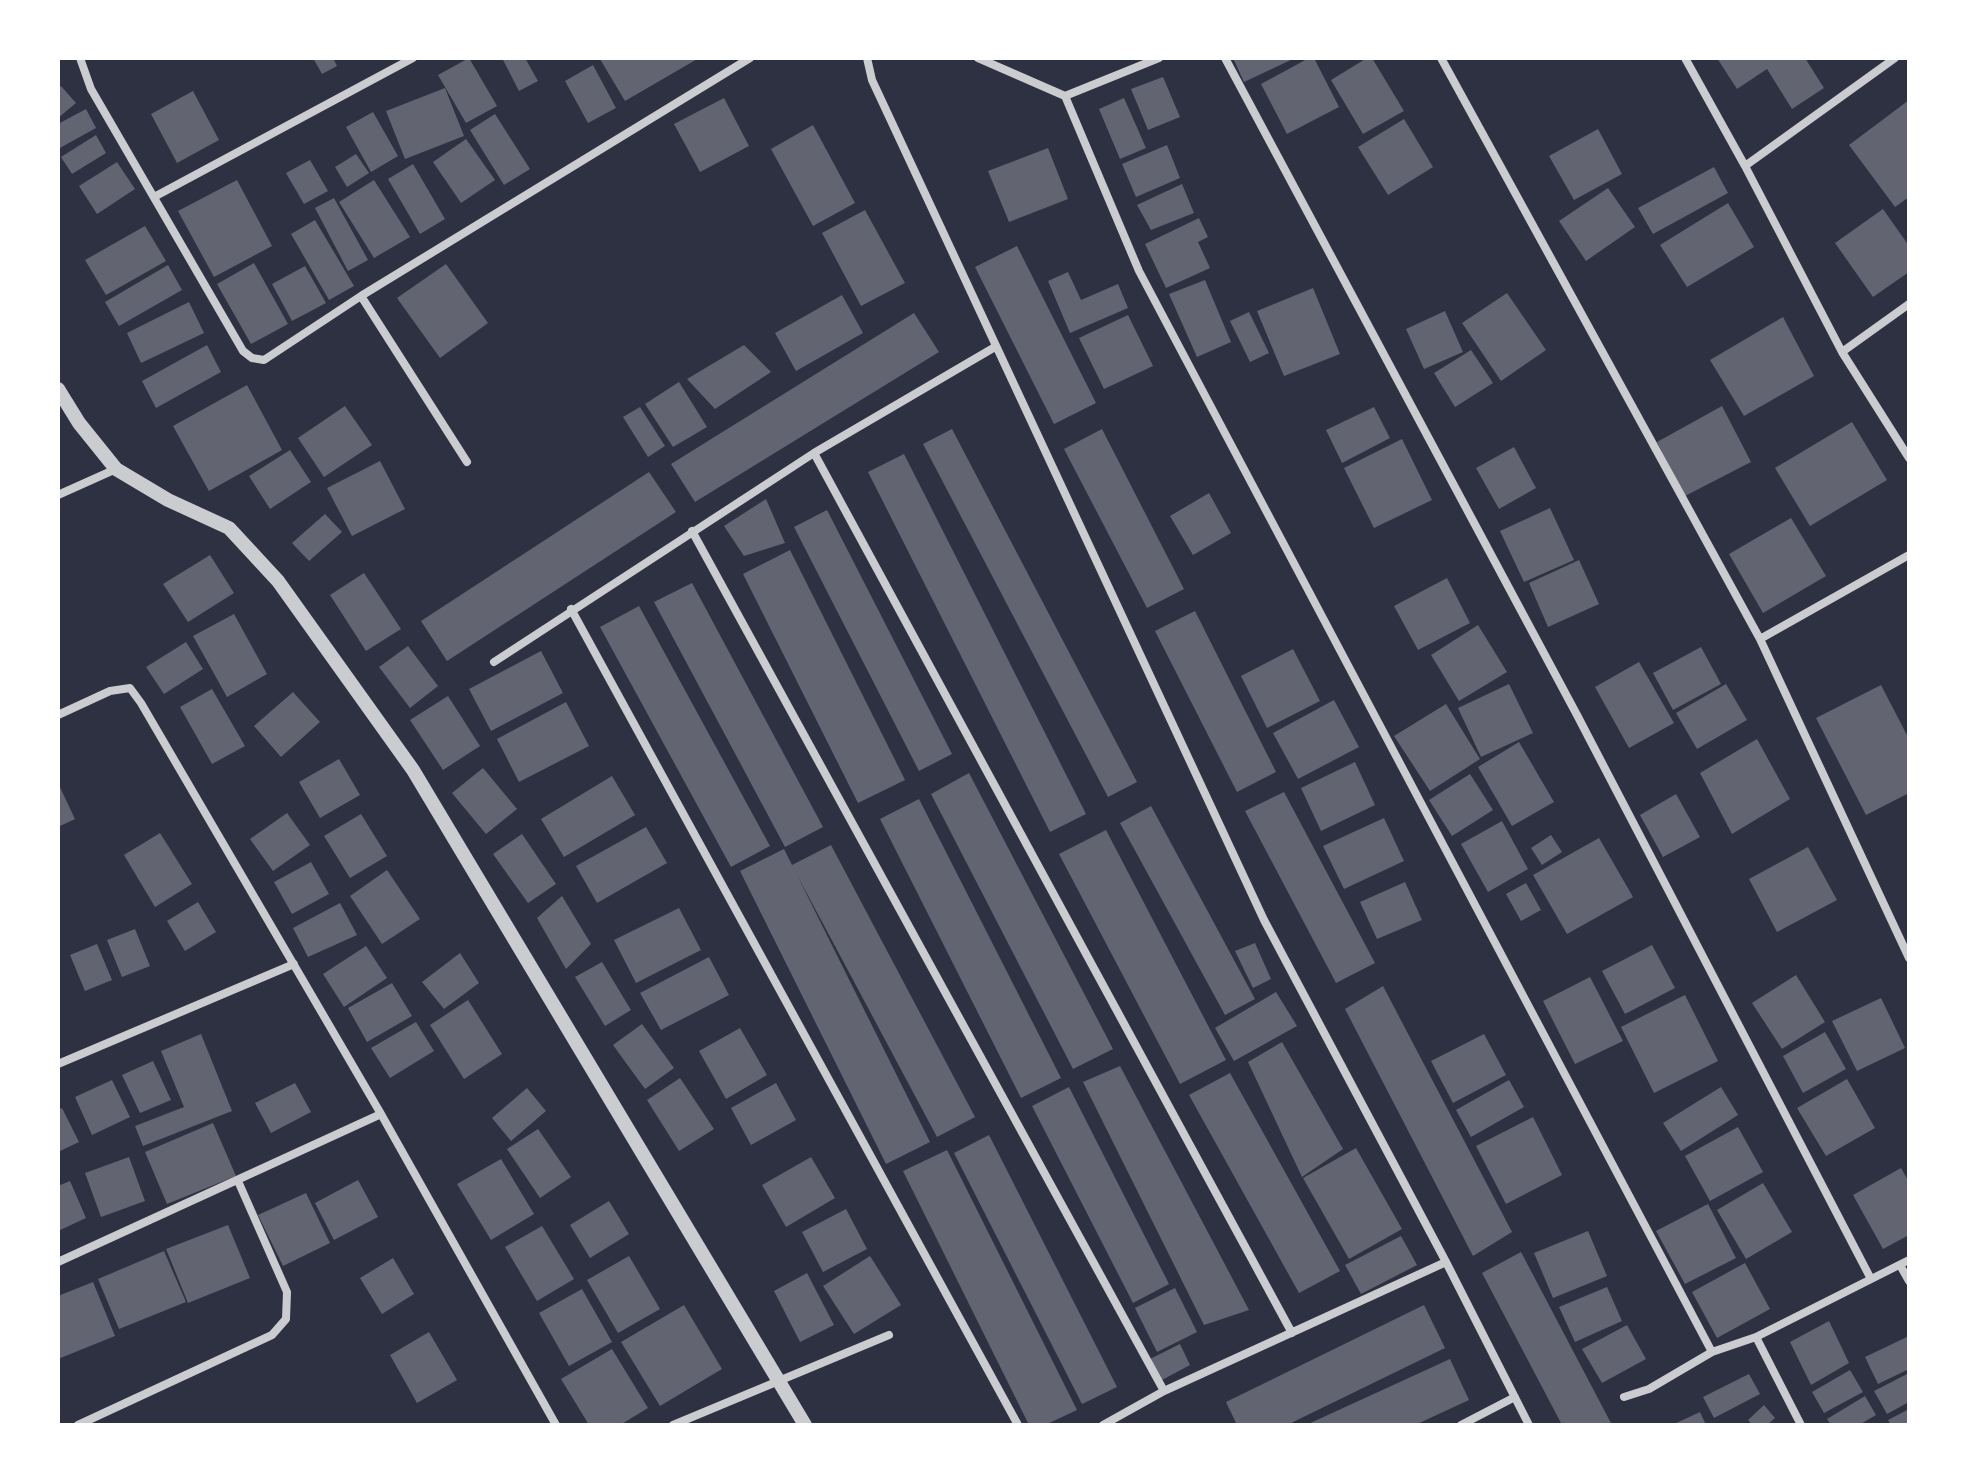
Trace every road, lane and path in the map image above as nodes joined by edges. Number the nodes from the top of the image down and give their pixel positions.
1 (80, 58) edge
2 (413, 58) edge
3 (730, 58) edge
4 (750, 58) edge
5 (867, 58) edge
6 (978, 58) edge
7 (1159, 58) edge
8 (1225, 58) edge
9 (1441, 58) edge
10 (1685, 58) edge
11 (1895, 58) edge
12 (734, 67) junction
13 (1065, 96) junction
14 (1745, 166) junction
15 (154, 197) junction
16 (361, 296) junction
17 (1909, 304) edge
18 (995, 347) junction
19 (1842, 352) junction
20 (58, 389) edge
21 (814, 453) junction
22 (1909, 458) edge
23 (467, 462) dead end
24 (116, 469) junction
25 (58, 495) edge
26 (692, 531) junction
27 (1909, 555) edge
28 (571, 609) junction
29 (1760, 639) junction
30 (494, 662) dead end
31 (58, 715) edge
32 (1909, 958) edge
33 (294, 964) junction
34 (58, 1064) edge
35 (381, 1114) junction
36 (238, 1181) junction
37 (58, 1262) edge
38 (1446, 1262) junction
39 (1905, 1262) edge
40 (1871, 1279) junction
41 (1909, 1281) edge
42 (1292, 1333) junction
43 (889, 1335) dead end
44 (1756, 1337) junction
45 (1712, 1352) junction
46 (778, 1381) junction
47 (1164, 1391) junction
48 (1515, 1397) junction
49 (1624, 1397) dead end
50 (78, 1425) edge
51 (556, 1425) edge
52 (673, 1425) edge
53 (805, 1425) edge
54 (1018, 1425) edge
55 (1103, 1425) edge
56 (1461, 1425) edge
57 (1529, 1425) edge
58 (1801, 1425) edge

1 - 15 street
2 - 15 street
3 - 12 street
4 - 12 street
5 - 18 street
6 - 13 street
7 - 13 street
8 - 40 street
9 - 29 street
10 - 14 street
11 - 14 street
12 - 16 street
13 - 45 street
14 - 19 street
15 - 16 street
16 - 23 street
17 - 19 street
18 - 21 street
18 - 38 street
19 - 22 street
20 - 24 street
21 - 26 street
21 - 42 street
24 - 25 street
24 - 46 street
26 - 28 street
26 - 47 street
27 - 29 street
28 - 30 street
28 - 54 street
29 - 32 street
31 - 33 street
33 - 34 street
33 - 35 street
35 - 36 street
35 - 51 street
36 - 37 street
36 - 50 street
38 - 42 street
38 - 48 street
39 - 40 street
39 - 41 street
40 - 44 street
42 - 47 street
43 - 46 street
44 - 45 street
44 - 58 street
45 - 49 street
46 - 52 street
46 - 53 street
47 - 55 street
48 - 56 street
48 - 57 street

